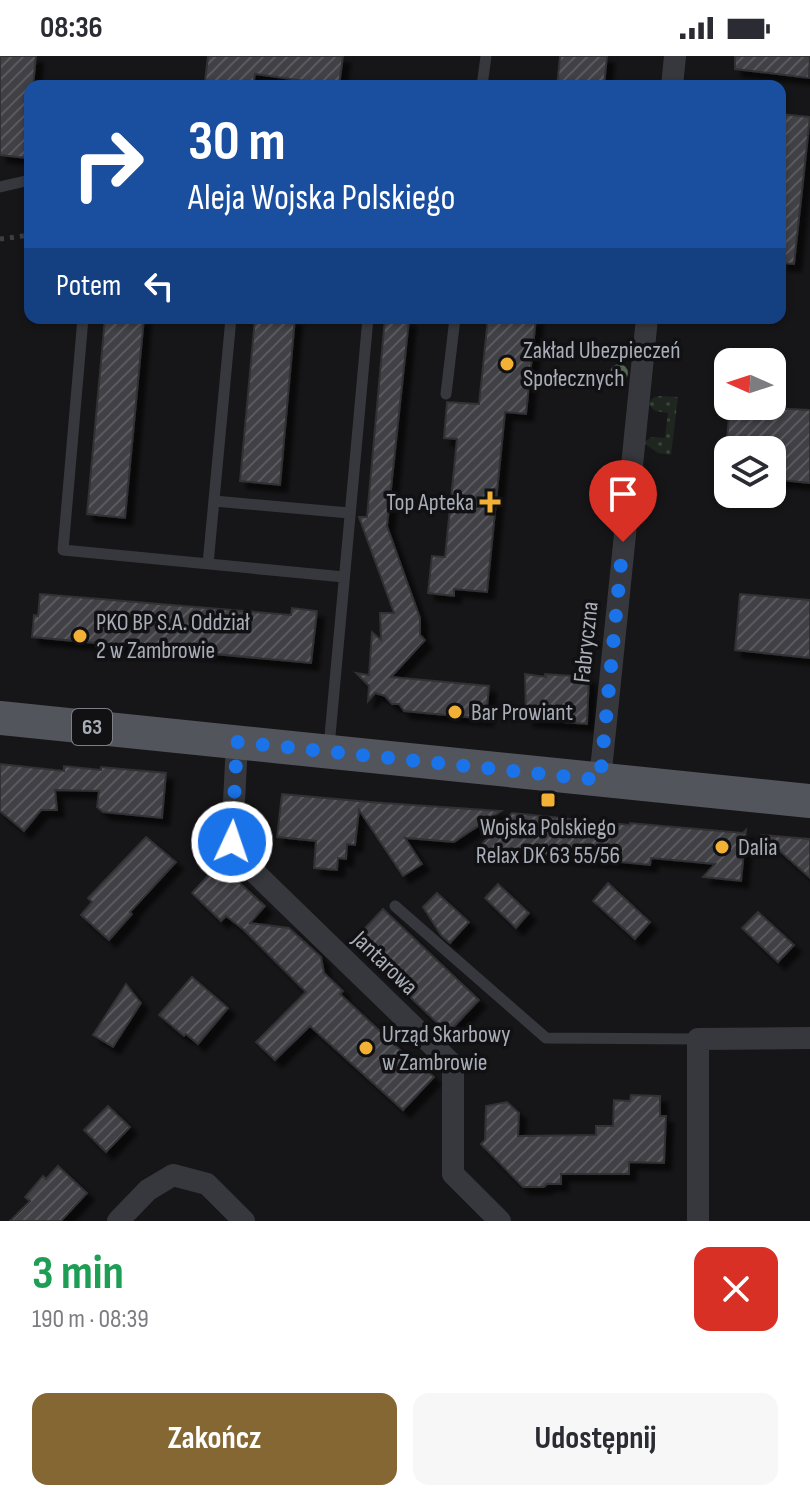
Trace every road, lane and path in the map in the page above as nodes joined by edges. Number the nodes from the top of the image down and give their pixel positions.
1 (486, 56) edge
2 (675, 56) edge
3 (483, 80) edge
4 (673, 80) edge
5 (24, 181) edge
6 (0, 187) edge
7 (24, 236) edge
8 (0, 239) edge
9 (82, 324) edge
10 (230, 324) edge
11 (367, 324) edge
12 (454, 324) edge
13 (646, 324) edge
14 (446, 394) dead end
15 (214, 501) junction
16 (349, 513) junction
17 (208, 564) junction
18 (344, 577) junction
19 (0, 718) edge
20 (237, 742) junction
21 (328, 752) junction
22 (600, 780) junction
23 (810, 801) edge
24 (395, 906) dead end
25 (810, 1038) edge
26 (698, 1039) junction
27 (118, 1221) edge
28 (244, 1221) edge
29 (500, 1221) edge
30 (698, 1221) edge

1 - 3 lane
2 - 4 street
5 - 6 lane
7 - 8 path
9 - 17 lane
10 - 15 lane
11 - 16 lane
12 - 14 lane
13 - 22 street, Fabryczna
15 - 16 lane
15 - 17 lane
16 - 18 lane
17 - 18 lane
18 - 21 lane
19 - 20 main road, 63
20 - 21 main road, 63
20 - 29 street, Jantarowa
21 - 22 main road, 63
22 - 23 main road, 63
24 - 26 lane
25 - 26 street
26 - 30 street
27 - 28 street

